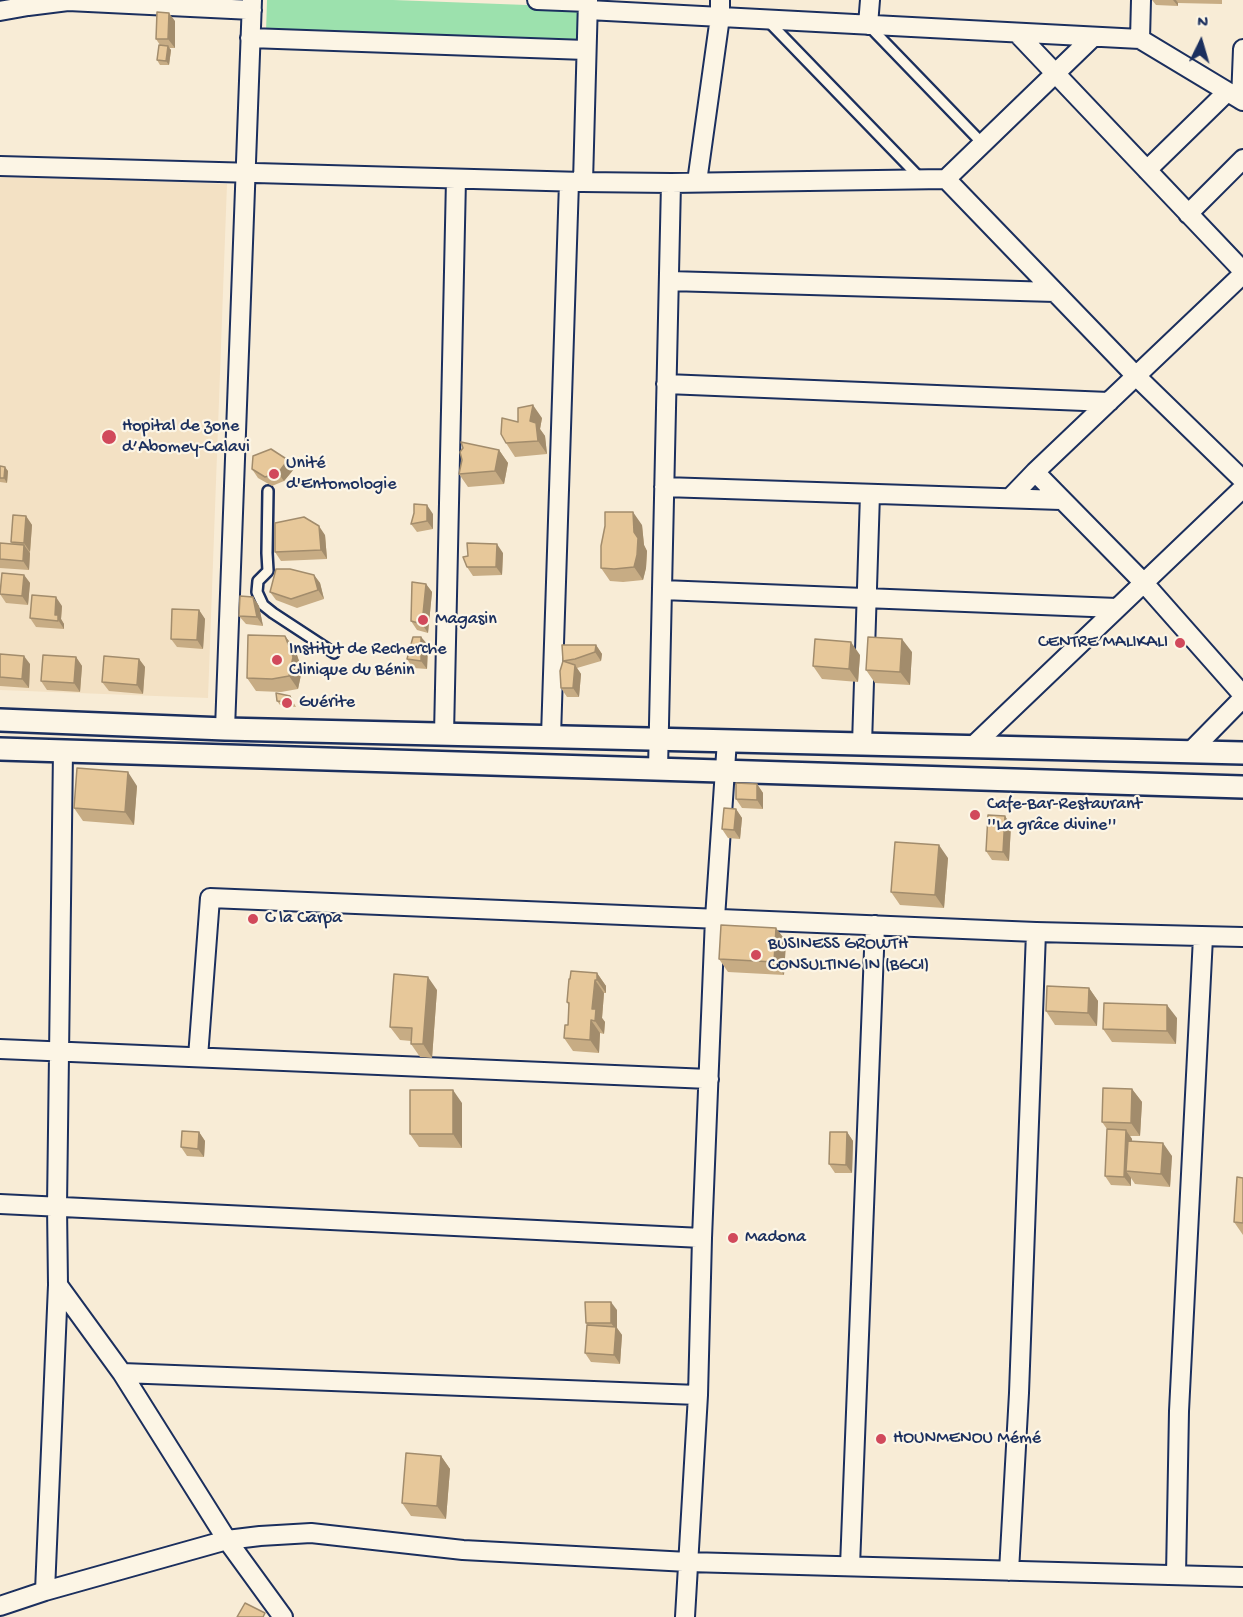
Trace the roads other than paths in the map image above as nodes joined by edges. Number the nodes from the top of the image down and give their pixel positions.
1 (537, 0) edge
2 (870, 0) edge
3 (1141, 0) edge
4 (68, 1) edge
5 (588, 4) edge
6 (252, 5) edge
7 (720, 9) edge
8 (0, 11) edge
9 (768, 20) junction
10 (868, 25) junction
11 (1017, 33) junction
12 (1093, 37) junction
13 (250, 38) junction
14 (1140, 39) junction
15 (1243, 49) edge
16 (586, 50) junction
17 (1243, 62) edge
18 (1056, 73) junction
19 (1237, 98) edge
20 (983, 144) junction
21 (1243, 159) edge
22 (0, 166) edge
23 (1147, 170) junction
24 (246, 174) junction
25 (456, 179) junction
26 (946, 179) junction
27 (921, 180) junction
28 (576, 182) junction
29 (697, 182) junction
30 (671, 183) junction
31 (1188, 214) junction
32 (1243, 272) edge
33 (669, 281) junction
34 (1055, 292) junction
35 (1136, 376) junction
36 (666, 384) junction
37 (1109, 402) junction
38 (1035, 472) junction
39 (1243, 480) edge
40 (664, 488) junction
41 (1243, 488) edge
42 (268, 491) dead end
43 (870, 494) junction
44 (1010, 498) junction
45 (1061, 500) junction
46 (1144, 583) junction
47 (662, 590) junction
48 (867, 598) junction
49 (1117, 608) junction
50 (334, 653) dead end
51 (1243, 696) edge
52 (0, 720) edge
53 (225, 729) junction
54 (444, 734) junction
55 (551, 736) junction
56 (658, 739) junction
57 (727, 740) junction
58 (862, 744) junction
59 (973, 746) junction
60 (0, 749) edge
61 (63, 751) junction
62 (1191, 751) junction
63 (1243, 753) edge
64 (658, 769) junction
65 (725, 771) junction
66 (1243, 787) edge
67 (715, 918) junction
68 (875, 925) junction
69 (1036, 932) junction
70 (1203, 937) junction
71 (1243, 938) edge
72 (0, 1049) edge
73 (59, 1051) junction
74 (198, 1057) junction
75 (709, 1079) junction
76 (0, 1204) edge
77 (57, 1206) junction
78 (702, 1238) junction
79 (58, 1285) junction
80 (122, 1373) junction
81 (698, 1395) junction
82 (227, 1540) junction
83 (688, 1562) junction
84 (850, 1566) junction
85 (1009, 1571) junction
86 (1176, 1575) junction
87 (1243, 1577) edge
88 (45, 1591) junction
89 (0, 1605) edge
90 (283, 1617) edge
91 (685, 1617) edge

1 - 5 street
2 - 10 street
3 - 14 street
4 - 6 street
4 - 8 street
5 - 7 street
5 - 16 street
6 - 13 street
7 - 9 street
7 - 29 street
9 - 10 street
9 - 27 lane
10 - 11 street
10 - 20 lane
11 - 12 street
11 - 18 street
12 - 14 street
12 - 18 street
13 - 16 street
13 - 24 street
14 - 19 street
15 - 17 street
16 - 28 street
17 - 19 street
18 - 20 street
18 - 23 street
19 - 23 street
20 - 26 street
21 - 31 street
22 - 24 street
23 - 31 street
24 - 25 street
24 - 53 street
25 - 28 street
25 - 54 street
26 - 27 street
26 - 34 street
27 - 29 street
28 - 30 street
28 - 55 street
29 - 30 street
30 - 33 street
31 - 32 street
32 - 35 street
33 - 34 street
33 - 36 street
34 - 35 street
35 - 37 street
35 - 39 street
36 - 37 street
36 - 40 street
37 - 38 street
38 - 44 street
38 - 45 street
40 - 43 street
40 - 47 street
41 - 46 street
42 - 50 lane
43 - 44 street
43 - 48 street
44 - 45 street
45 - 46 street
46 - 49 street
46 - 51 street
47 - 48 street
47 - 56 street
48 - 49 street
48 - 58 street
49 - 59 street
51 - 62 street
52 - 53 street
53 - 54 street
54 - 55 street
55 - 56 street
56 - 57 street
56 - 64 street
57 - 58 street
57 - 65 street
58 - 59 street
59 - 62 street
60 - 61 street
61 - 64 street
61 - 73 street
62 - 63 street
64 - 65 street
65 - 66 street
65 - 67 street
67 - 68 street
67 - 74 street
67 - 75 street
68 - 69 street
68 - 84 street
69 - 70 street
69 - 85 street
70 - 71 street
70 - 86 street
72 - 73 street
73 - 74 street
73 - 77 street
74 - 75 street
75 - 78 street
76 - 77 street
77 - 78 street
77 - 79 street
78 - 81 street
79 - 80 street
79 - 88 street
80 - 81 street
80 - 82 street
81 - 83 street
82 - 83 street
82 - 88 street
82 - 90 street
83 - 84 street
83 - 91 street
84 - 85 street
85 - 86 street
86 - 87 street
88 - 89 street

